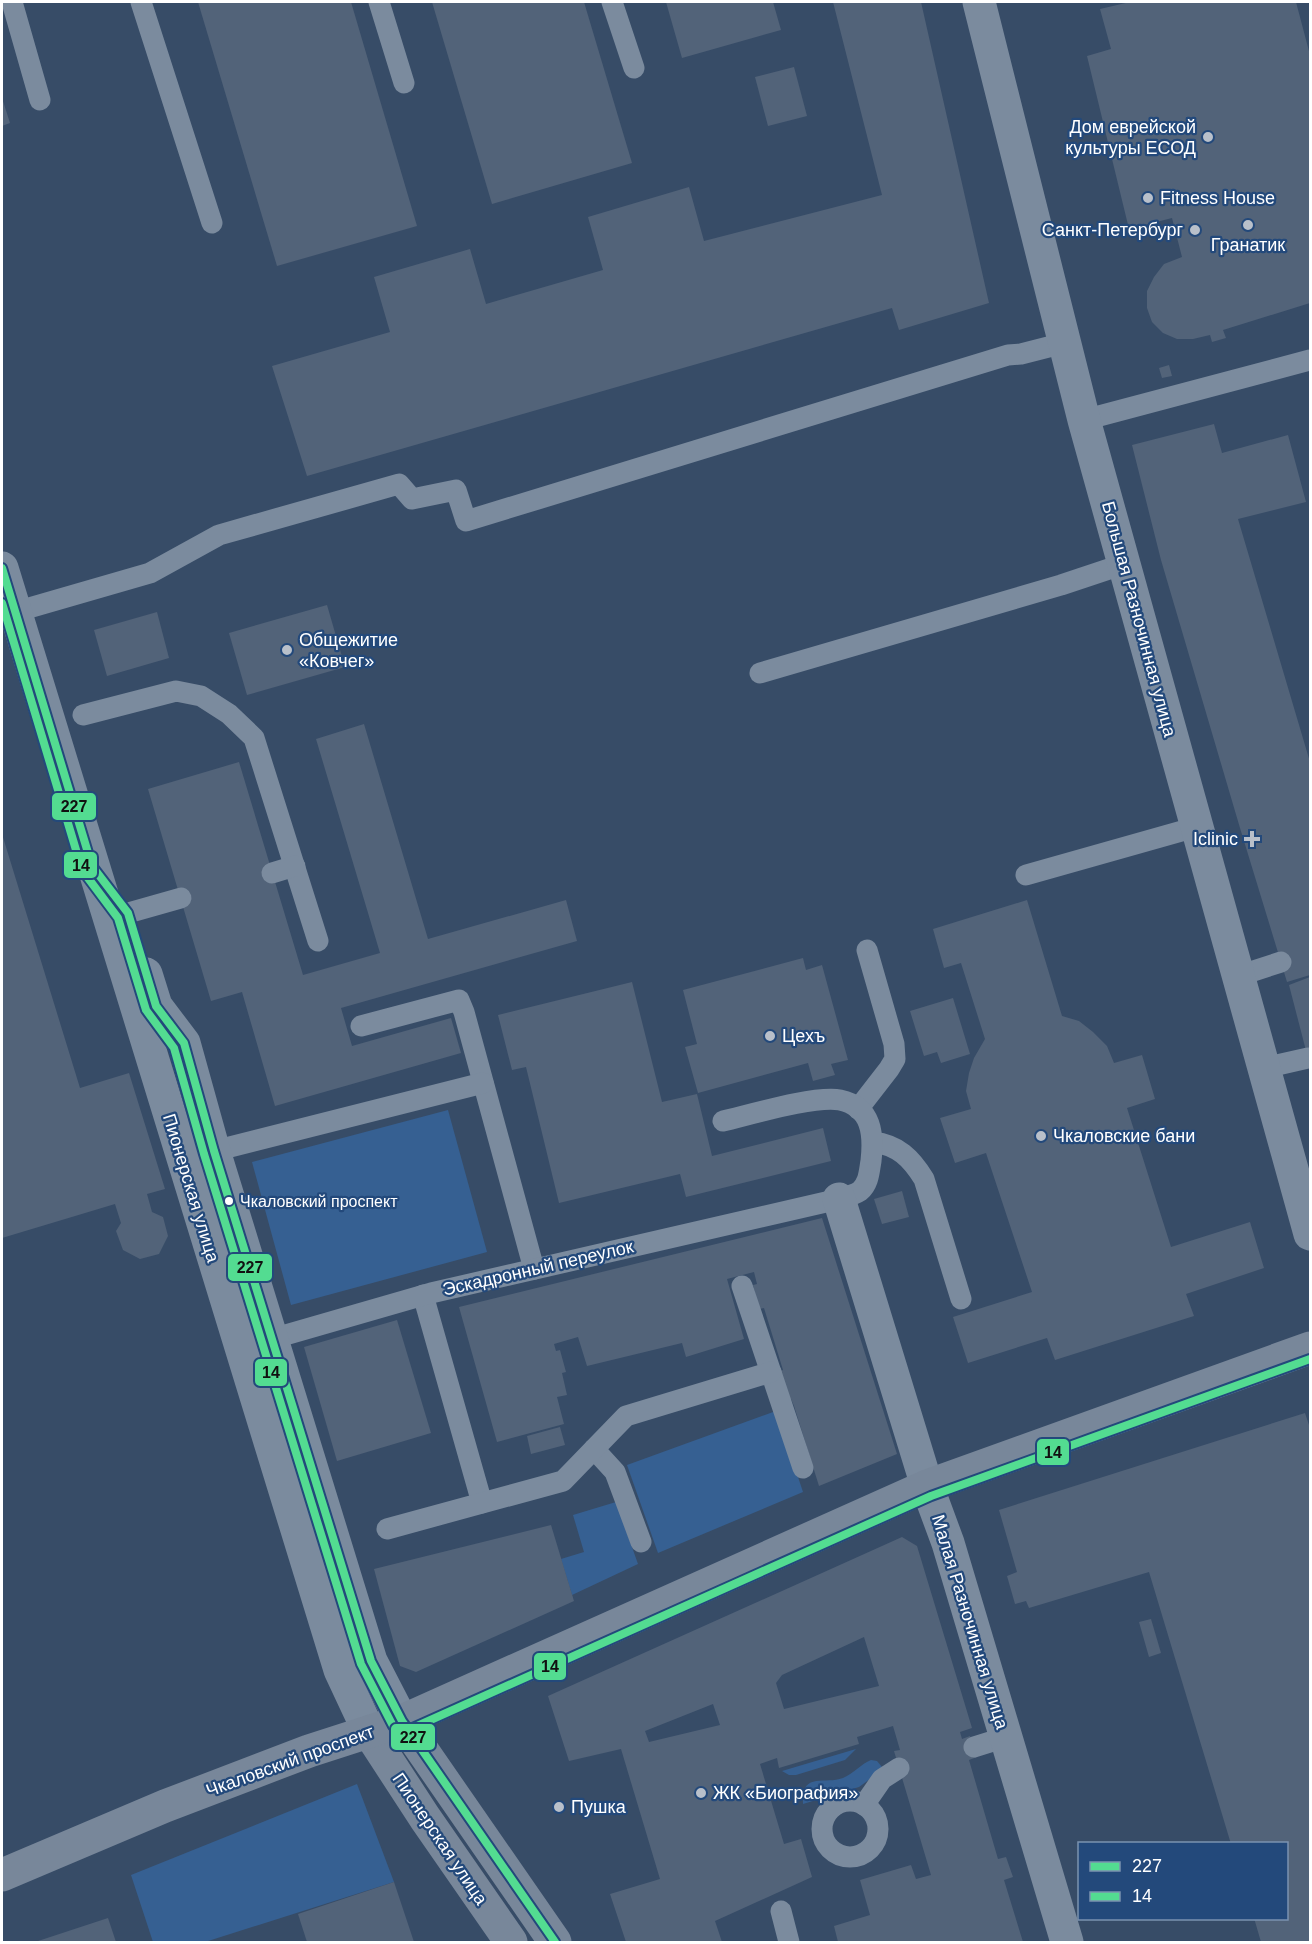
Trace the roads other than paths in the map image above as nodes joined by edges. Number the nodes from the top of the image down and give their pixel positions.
1 (12, 2) edge
2 (141, 2) edge
3 (379, 2) edge
4 (612, 2) edge
5 (979, 2) edge
6 (634, 68) dead end
7 (404, 83) dead end
8 (40, 100) dead end
9 (212, 223) dead end
10 (1065, 343) junction
11 (1310, 364) edge
12 (1084, 420) junction
13 (1124, 564) junction
14 (2, 568) edge
15 (15, 612) junction
16 (760, 673) dead end
17 (83, 715) dead end
18 (1196, 827) junction
19 (92, 866) junction
20 (295, 866) junction
21 (272, 873) dead end
22 (1026, 875) dead end
23 (181, 898) dead end
24 (128, 913) junction
25 (318, 941) dead end
26 (867, 950) dead end
27 (1281, 962) dead end
28 (1238, 976) junction
29 (361, 1026) dead end
30 (1308, 1058) dead end
31 (1264, 1068) junction
32 (483, 1083) junction
33 (858, 1109) junction
34 (723, 1121) dead end
35 (873, 1142) junction
36 (214, 1152) junction
37 (839, 1199) junction
38 (1311, 1234) edge
39 (534, 1269) junction
40 (742, 1286) dead end
41 (423, 1295) junction
42 (961, 1299) dead end
43 (272, 1339) junction
44 (240, 1348) junction
45 (1311, 1348) edge
46 (771, 1372) junction
47 (594, 1449) junction
48 (803, 1468) dead end
49 (927, 1486) junction
50 (482, 1503) junction
51 (387, 1529) dead end
52 (641, 1542) dead end
53 (402, 1721) junction
54 (369, 1732) junction
55 (1006, 1737) junction
56 (974, 1746) dead end
57 (899, 1768) dead end
58 (864, 1805) dead end
59 (2, 1875) edge
60 (781, 1911) dead end
61 (511, 1942) edge
62 (555, 1942) edge
63 (789, 1942) edge
64 (1068, 1942) edge

1 - 8 lane
2 - 9 lane
3 - 7 lane
4 - 6 lane
5 - 10 street, Большая Разночинная улица
10 - 12 street, Большая Разночинная улица
10 - 15 lane
11 - 12 lane
12 - 13 street, Большая Разночинная улица
13 - 16 lane
13 - 18 street, Большая Разночинная улица
14 - 15 street, Пионерская улица
15 - 19 street, Пионерская улица
17 - 20 lane
18 - 22 lane
18 - 28 street, Большая Разночинная улица
19 - 24 street
19 - 44 street, Пионерская улица
20 - 21 lane
20 - 25 lane
23 - 24 lane
24 - 36 street, Пионерская улица
26 - 33 lane
27 - 28 lane
28 - 31 street, Большая Разночинная улица
29 - 32 lane
30 - 31 lane
31 - 38 street, Большая Разночинная улица
32 - 36 lane
32 - 39 lane
33 - 34 lane
33 - 35 lane
35 - 37 lane, Эскадронный переулок
35 - 42 lane
36 - 43 street, Пионерская улица
37 - 39 lane, Эскадронный переулок
37 - 49 street, Малая Разночинная улица
39 - 41 lane, Эскадронный переулок
40 - 46 lane
41 - 43 lane, Эскадронный переулок
41 - 50 lane
43 - 44 lane, Эскадронный переулок
43 - 53 street, Пионерская улица
44 - 54 street, Пионерская улица
45 - 49 street, Чкаловский проспект
46 - 47 lane
46 - 48 lane
47 - 50 lane
47 - 52 lane
49 - 53 street, Чкаловский проспект
49 - 55 street, Малая Разночинная улица
50 - 51 lane
53 - 54 street, Чкаловский проспект
53 - 62 street, Пионерская улица
54 - 59 street, Чкаловский проспект
54 - 61 street, Пионерская улица
55 - 56 lane
55 - 64 street, Малая Разночинная улица
57 - 58 lane
60 - 63 lane

